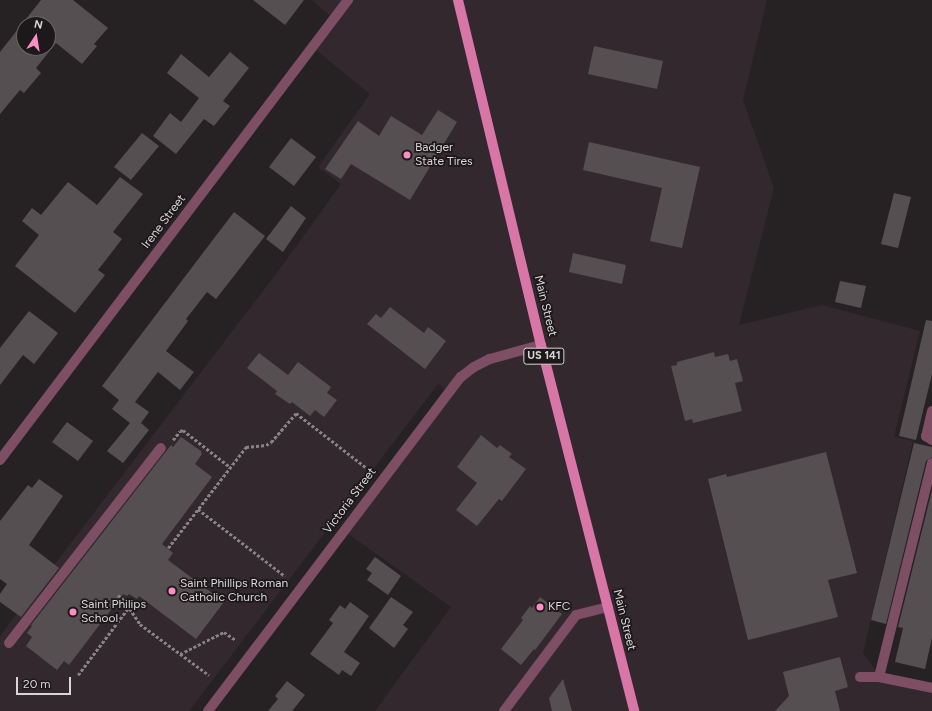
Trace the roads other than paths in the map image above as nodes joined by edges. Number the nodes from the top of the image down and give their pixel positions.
1 (348, 0) edge
2 (458, 0) edge
3 (542, 345) junction
4 (932, 411) edge
5 (932, 440) edge
6 (161, 448) road end
7 (0, 460) edge
8 (932, 463) edge
9 (608, 608) junction
10 (9, 643) dead end
11 (860, 677) dead end
12 (879, 677) junction
13 (932, 688) edge
14 (208, 711) edge
15 (504, 711) edge
16 (634, 711) edge

1 - 7 street, Irene Street
2 - 3 main road, Main Street / US 141
3 - 9 main road, Main Street / US 141
3 - 14 street, Victoria Street
4 - 5 street
6 - 10 street
8 - 12 street
9 - 15 street
9 - 16 main road, Main Street / US 141
11 - 12 street
12 - 13 street

